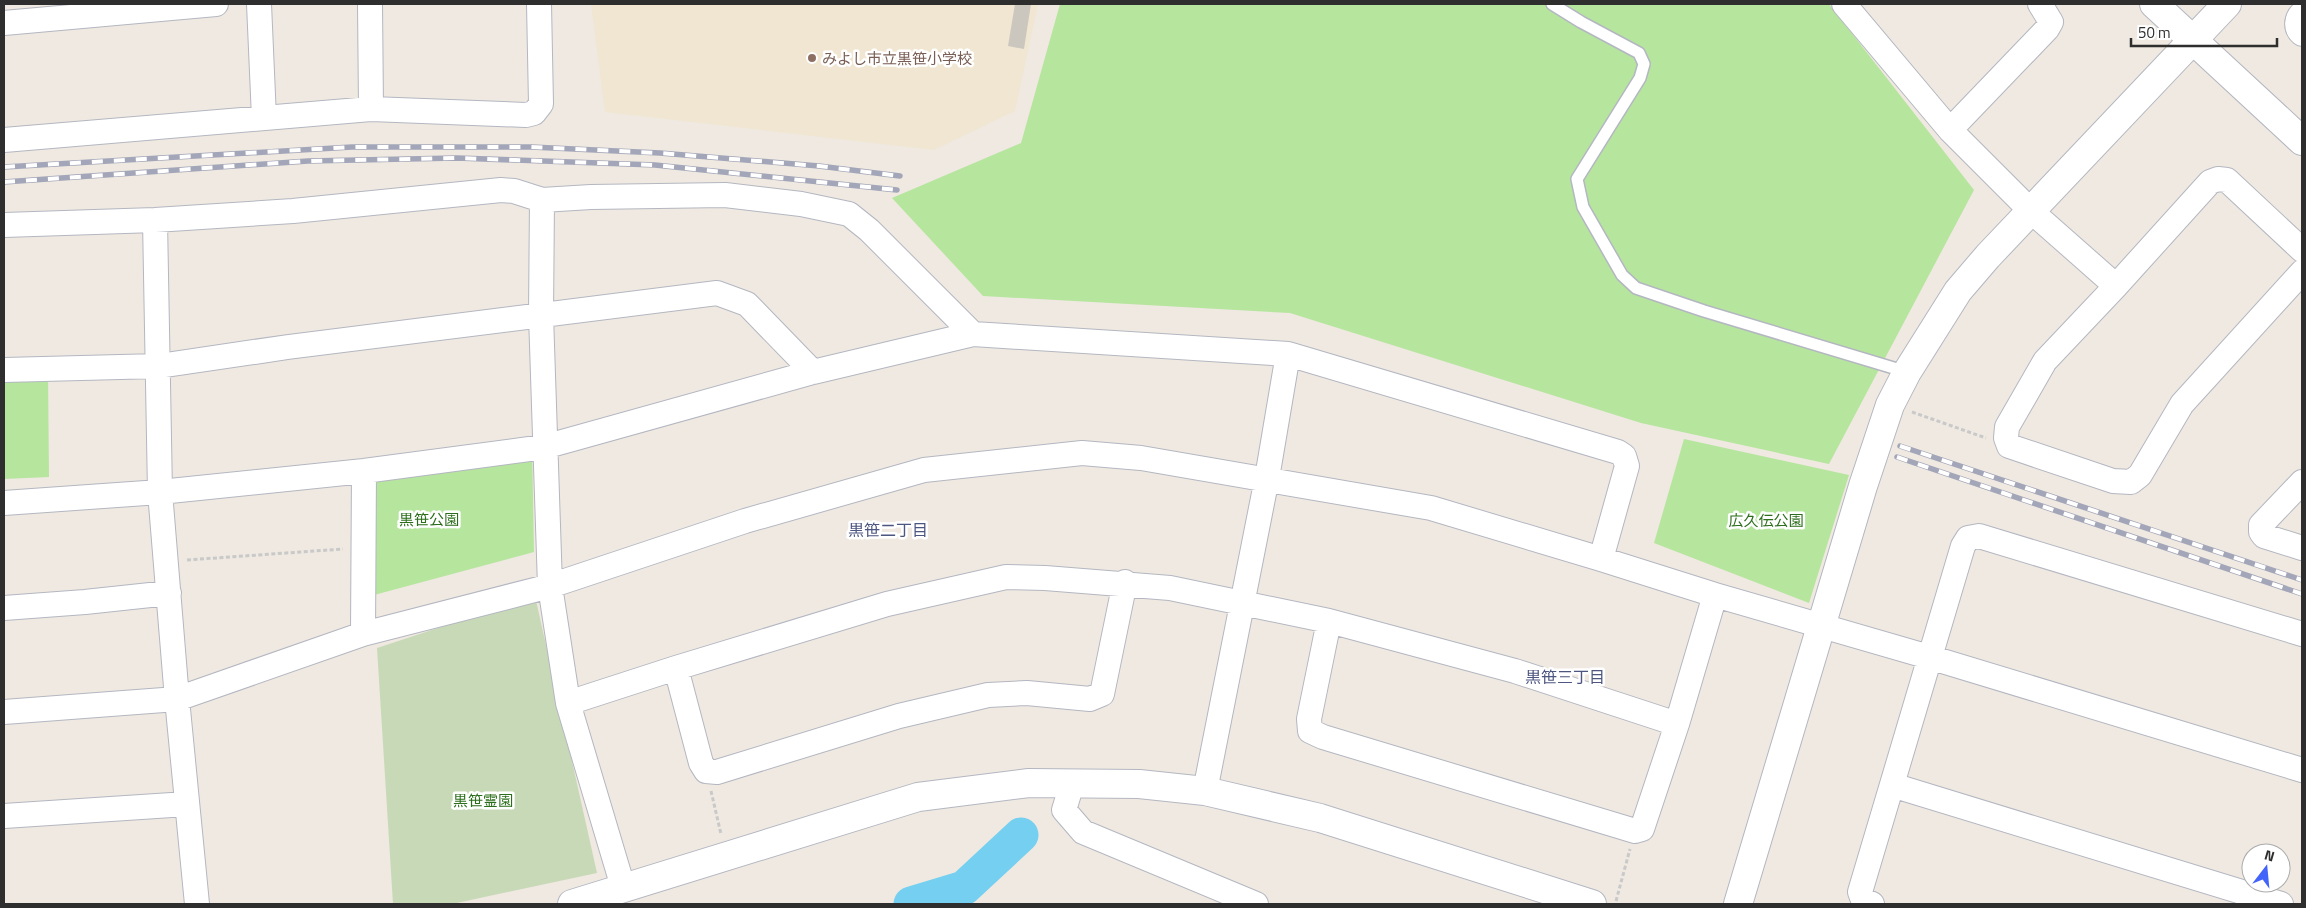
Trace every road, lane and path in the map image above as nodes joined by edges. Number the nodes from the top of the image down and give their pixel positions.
1 (216, 4) edge
2 (259, 4) edge
3 (370, 4) edge
4 (539, 4) edge
5 (1552, 4) edge
6 (1844, 4) edge
7 (2040, 4) edge
8 (2154, 4) edge
9 (2227, 4) edge
10 (131, 7) edge
11 (2302, 13) edge
12 (4, 23) edge
13 (2302, 34) edge
14 (2192, 40) junction
15 (371, 109) junction
16 (264, 118) junction
17 (1950, 130) junction
18 (4, 140) edge
19 (2302, 141) edge
20 (542, 200) junction
21 (2031, 210) junction
22 (155, 220) junction
23 (4, 226) edge
24 (2302, 250) edge
25 (2302, 272) edge
26 (2116, 286) junction
27 (541, 315) junction
28 (974, 334) junction
29 (1288, 354) junction
30 (159, 366) junction
31 (4, 370) edge
32 (813, 372) junction
33 (1907, 372) junction
34 (1890, 405) junction
35 (2009, 446) junction
36 (544, 447) junction
37 (364, 471) junction
38 (1267, 478) junction
39 (2302, 482) edge
40 (160, 492) junction
41 (4, 503) edge
42 (364, 547) junction
43 (2302, 548) edge
44 (1601, 558) junction
45 (166, 561) junction
46 (1125, 582) junction
47 (550, 586) junction
48 (169, 593) junction
49 (1715, 595) junction
50 (1242, 604) junction
51 (4, 608) edge
52 (1329, 621) junction
53 (1821, 626) junction
54 (362, 634) junction
55 (2302, 634) edge
56 (1929, 657) junction
57 (676, 668) junction
58 (177, 699) junction
59 (568, 704) junction
60 (4, 712) edge
61 (1677, 724) junction
62 (2302, 770) edge
63 (706, 771) junction
64 (1072, 784) junction
65 (1892, 785) junction
66 (1205, 791) junction
67 (187, 804) junction
68 (4, 816) edge
69 (1635, 831) junction
70 (727, 856) junction
71 (623, 887) junction
72 (197, 904) edge
73 (572, 904) edge
74 (1256, 904) edge
75 (1591, 904) edge
76 (1615, 904) edge
77 (1738, 904) edge
78 (1872, 904) edge
79 (2281, 904) edge

1 - 10 street
2 - 16 street
3 - 15 street
4 - 15 street
5 - 33 lane
6 - 17 street
7 - 17 street
8 - 14 street
9 - 14 street
10 - 12 street
11 - 13 street
14 - 19 street
14 - 21 street
15 - 16 street
16 - 18 street
17 - 21 street
20 - 22 street
20 - 27 street
20 - 28 street
21 - 26 street
21 - 33 street
22 - 23 street
22 - 30 street
24 - 26 street
25 - 35 street
26 - 35 street
27 - 30 street
27 - 32 street
27 - 36 street
28 - 29 street
28 - 32 street
29 - 38 street
29 - 44 street
30 - 31 street
30 - 40 street
32 - 36 street
33 - 34 street
34 - 35 path
34 - 53 street
36 - 37 street
36 - 47 street
37 - 40 street
37 - 42 street
38 - 44 street
38 - 47 street
38 - 50 street
39 - 43 street
40 - 41 street
40 - 45 street
42 - 45 path
42 - 54 street
44 - 49 street
45 - 48 street
46 - 50 street
46 - 57 street
46 - 63 street
47 - 54 street
47 - 59 street
48 - 51 street
48 - 58 street
49 - 53 street
49 - 61 street
50 - 52 street
50 - 66 street
52 - 61 street
52 - 69 street
53 - 56 street
53 - 77 street
54 - 58 street
55 - 56 street
56 - 62 street
56 - 65 street
57 - 59 street
57 - 63 street
58 - 60 street
58 - 67 street
59 - 71 street
61 - 69 street
63 - 70 path
64 - 66 street
64 - 70 street
64 - 74 street
65 - 78 street
65 - 79 street
66 - 75 street
67 - 68 street
67 - 72 street
69 - 76 path
70 - 71 street
71 - 73 street

